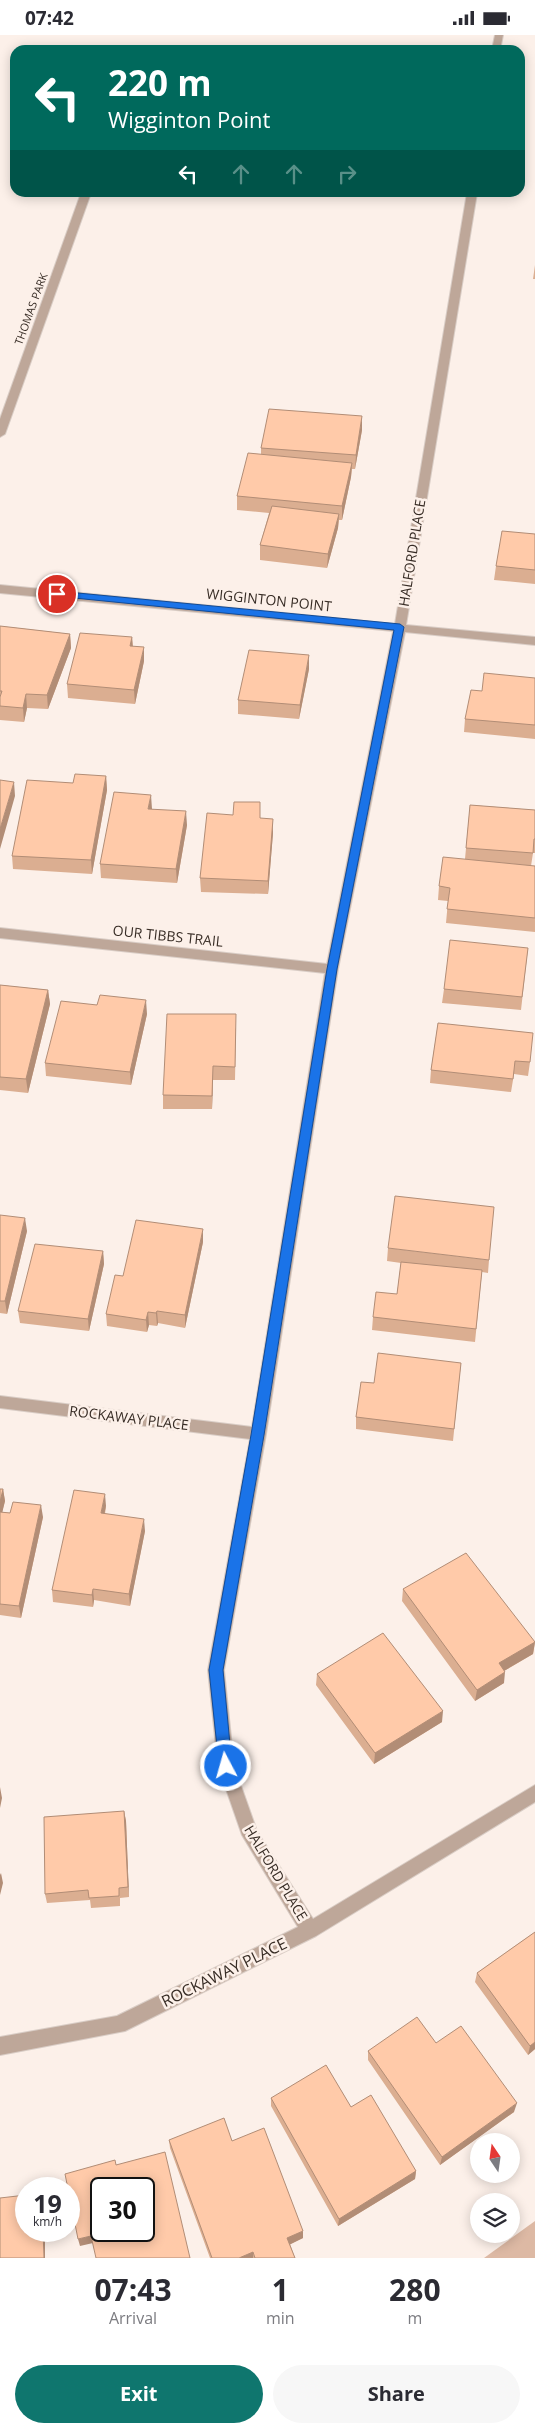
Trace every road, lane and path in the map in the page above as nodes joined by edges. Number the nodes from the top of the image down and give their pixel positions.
1 (85, 197) edge
2 (471, 197) edge
3 (0, 434) edge
4 (0, 589) edge
5 (400, 627) junction
6 (535, 641) edge
7 (0, 933) edge
8 (332, 969) junction
9 (0, 1402) edge
10 (258, 1435) junction
11 (535, 1793) edge
12 (310, 1930) junction
13 (0, 2046) edge

1 - 3 street, THOMAS PARK
2 - 5 street, HALFORD PLACE
4 - 5 street, WIGGINTON POINT
5 - 6 street, WIGGINTON POINT
5 - 8 street, HALFORD PLACE
7 - 8 street, OUR TIBBS TRAIL
8 - 10 street, HALFORD PLACE
9 - 10 street, ROCKAWAY PLACE
10 - 12 street, HALFORD PLACE
11 - 12 street, ROCKAWAY PLACE
12 - 13 street, ROCKAWAY PLACE

